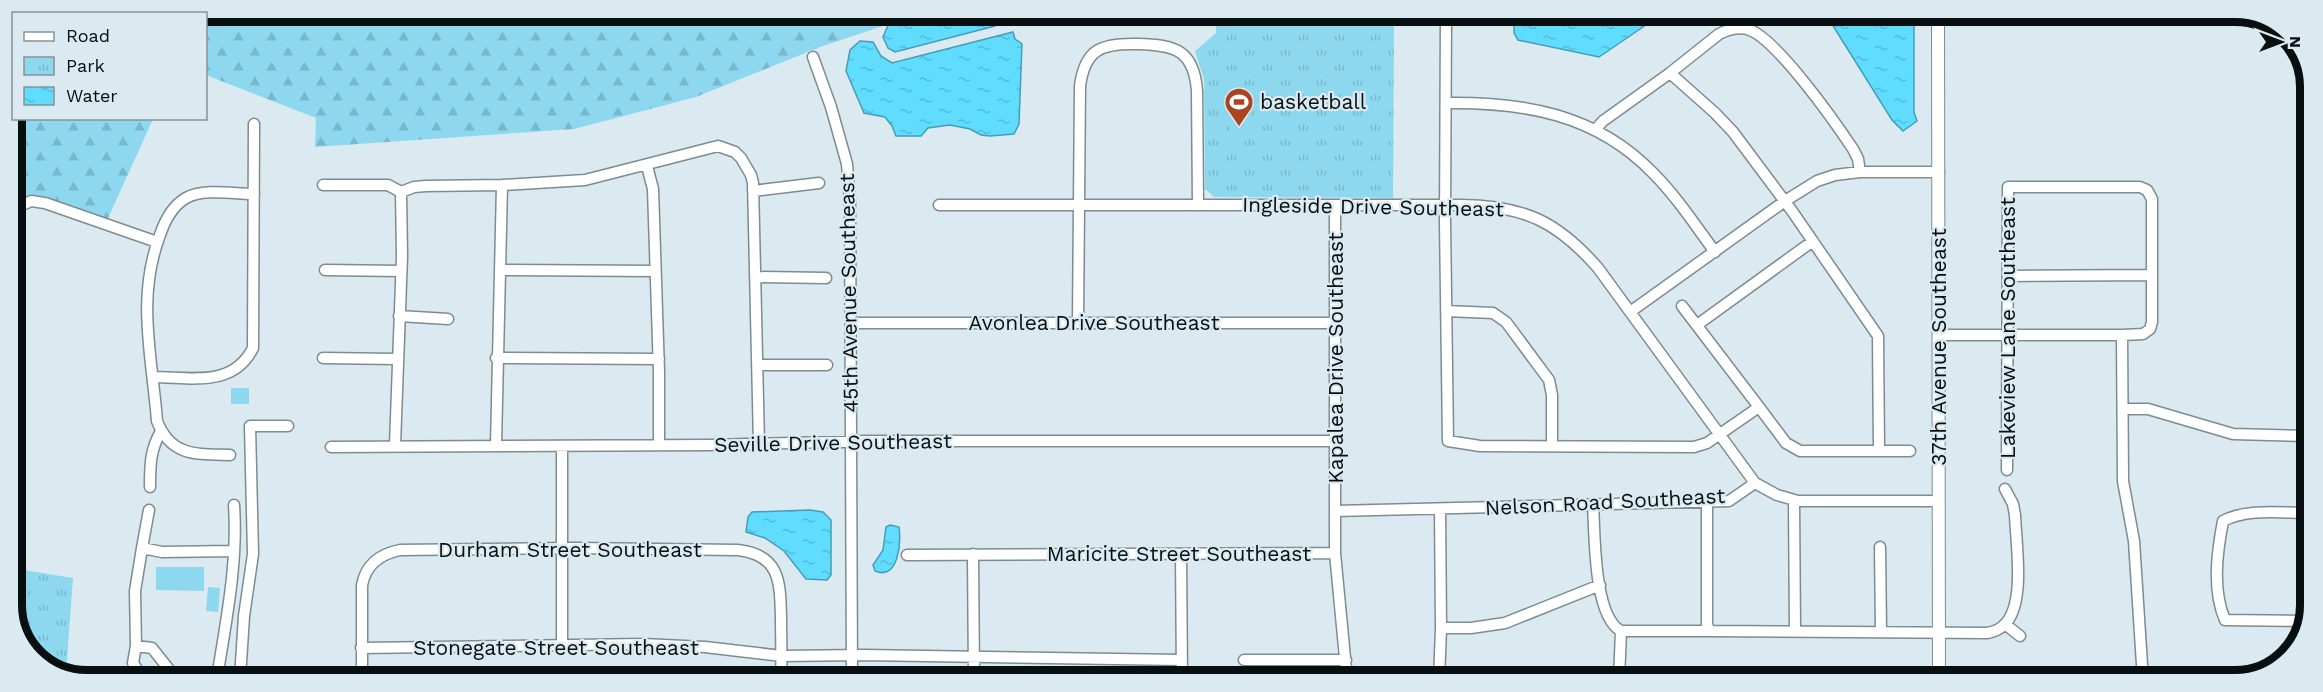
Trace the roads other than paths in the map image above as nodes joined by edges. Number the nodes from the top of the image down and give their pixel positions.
1 (1446, 22) edge
2 (1938, 22) edge
3 (813, 57) dead end
4 (1670, 73) junction
5 (1446, 103) junction
6 (254, 124) dead end
7 (1595, 130) junction
8 (647, 166) junction
9 (1860, 172) junction
10 (1939, 172) junction
11 (819, 183) dead end
12 (323, 185) dead end
13 (502, 185) junction
14 (753, 190) junction
15 (401, 192) junction
16 (254, 194) junction
17 (1198, 204) junction
18 (22, 205) edge
19 (939, 205) dead end
20 (1079, 205) junction
21 (1335, 205) junction
22 (1788, 205) junction
23 (1445, 206) junction
24 (1813, 241) junction
25 (157, 242) junction
26 (1715, 252) junction
27 (325, 270) dead end
28 (501, 270) junction
29 (402, 271) junction
30 (655, 271) junction
31 (2152, 275) junction
32 (2008, 276) junction
33 (755, 277) junction
34 (826, 278) dead end
35 (1682, 306) dead end
36 (1446, 311) junction
37 (1630, 312) junction
38 (399, 316) junction
39 (448, 319) dead end
40 (1078, 322) junction
41 (852, 323) junction
42 (1336, 323) junction
43 (1697, 325) junction
44 (2122, 334) junction
45 (1939, 335) junction
46 (2007, 335) junction
47 (323, 358) dead end
48 (496, 358) junction
49 (397, 359) junction
50 (658, 359) junction
51 (758, 365) junction
52 (827, 365) dead end
53 (153, 377) junction
54 (1759, 407) junction
55 (2123, 409) junction
56 (288, 426) dead end
57 (161, 431) junction
58 (1719, 434) junction
59 (2300, 436) edge
60 (851, 441) junction
61 (1335, 441) junction
62 (759, 444) junction
63 (395, 445) junction
64 (495, 445) junction
65 (659, 445) junction
66 (1552, 445) junction
67 (562, 446) junction
68 (331, 447) dead end
69 (1879, 451) junction
70 (1910, 451) dead end
71 (230, 455) dead end
72 (2007, 470) dead end
73 (1755, 483) junction
74 (150, 487) dead end
75 (2006, 489) dead end
76 (1794, 500) junction
77 (1938, 501) junction
78 (1707, 502) junction
79 (234, 505) dead end
80 (1593, 505) junction
81 (1440, 509) junction
82 (149, 510) dead end
83 (1335, 511) junction
84 (2300, 513) edge
85 (236, 536) junction
86 (253, 537) junction
87 (1880, 547) dead end
88 (142, 548) junction
89 (561, 548) junction
90 (234, 551) junction
91 (1335, 553) junction
92 (973, 554) junction
93 (1181, 554) junction
94 (907, 555) dead end
95 (1600, 585) junction
96 (2298, 621) edge
97 (2005, 624) junction
98 (1441, 628) junction
99 (1621, 631) junction
100 (1710, 631) junction
101 (1795, 631) junction
102 (1881, 632) junction
103 (1939, 633) junction
104 (2020, 636) dead end
105 (562, 645) junction
106 (136, 646) junction
107 (361, 648) junction
108 (852, 655) junction
109 (782, 656) junction
110 (974, 657) junction
111 (1182, 660) junction
112 (1244, 660) dead end
113 (1347, 669) edge
114 (138, 670) edge
115 (169, 670) edge
116 (218, 670) edge
117 (241, 670) edge
118 (362, 670) edge
119 (781, 670) edge
120 (852, 670) edge
121 (974, 670) edge
122 (1182, 670) edge
123 (1439, 670) edge
124 (1619, 670) edge
125 (1939, 670) edge
126 (2142, 670) edge

1 - 5 street
2 - 10 street, 37th Avenue Southeast
3 - 41 street, 45th Avenue Southeast
4 - 7 street
4 - 9 street
4 - 22 street
5 - 7 street
5 - 23 street
6 - 16 street
7 - 26 street
8 - 13 street
8 - 14 street
8 - 30 street
9 - 10 street
9 - 22 street
10 - 45 street, 37th Avenue Southeast
11 - 14 street
12 - 15 street
13 - 15 street
13 - 28 street
14 - 33 street
15 - 29 street
16 - 25 street
16 - 53 street
17 - 20 street, Ingleside Drive Southeast
17 - 20 street
17 - 21 street, Ingleside Drive Southeast
18 - 25 street
19 - 20 street, Ingleside Drive Southeast
20 - 40 street
21 - 23 street, Ingleside Drive Southeast
21 - 42 street, Kapalea Drive Southeast
22 - 24 street
22 - 26 street
23 - 36 street
23 - 37 street, Ingleside Drive Southeast
24 - 43 street
24 - 69 street
25 - 53 street
26 - 37 street
27 - 29 street
28 - 30 street
28 - 48 street
29 - 38 street
30 - 50 street
31 - 32 street
31 - 32 street, Lakeview Lane Southeast
31 - 44 street
32 - 46 street, Lakeview Lane Southeast
33 - 34 street
33 - 51 street
35 - 43 street
36 - 66 street
36 - 66 street
37 - 58 street, Ingleside Drive Southeast
38 - 39 street
38 - 49 street
40 - 41 street, Avonlea Drive Southeast
40 - 42 street, Avonlea Drive Southeast
41 - 60 street, 45th Avenue Southeast
42 - 61 street, Kapalea Drive Southeast
43 - 54 street
44 - 46 street
44 - 55 street
45 - 46 street
45 - 77 street, 37th Avenue Southeast
46 - 72 street, Lakeview Lane Southeast
47 - 49 street
48 - 50 street
48 - 64 street
49 - 63 street
50 - 65 street
51 - 52 street
51 - 62 street
53 - 57 street
54 - 58 street
54 - 69 street
55 - 59 street
55 - 126 street
56 - 86 street
57 - 71 street
57 - 74 street
58 - 66 street
58 - 73 street, Ingleside Drive Southeast
60 - 61 street, Seville Drive Southeast
60 - 62 street, Seville Drive Southeast
60 - 108 street, 45th Avenue Southeast
61 - 83 street, Kapalea Drive Southeast
62 - 65 street, Seville Drive Southeast
63 - 64 street, Seville Drive Southeast
63 - 68 street, Seville Drive Southeast
64 - 67 street, Seville Drive Southeast
65 - 67 street, Seville Drive Southeast
67 - 89 street
69 - 70 street
73 - 76 street, Nelson Road Southeast
73 - 78 street, Nelson Road Southeast
75 - 97 street
76 - 77 street, Nelson Road Southeast
76 - 101 street
77 - 103 street, 37th Avenue Southeast
78 - 80 street, Nelson Road Southeast
78 - 100 street
79 - 85 street
80 - 81 street, Nelson Road Southeast
80 - 95 street
81 - 83 street, Nelson Road Southeast
81 - 98 street
82 - 88 street
83 - 91 street, Kapalea Drive Southeast
84 - 96 street
85 - 86 street
85 - 90 street
86 - 117 street
87 - 102 street
88 - 90 street
88 - 106 street
89 - 105 street
89 - 107 street, Durham Street Southeast
89 - 109 street, Durham Street Southeast
90 - 116 street
91 - 93 street, Maricite Street Southeast
91 - 113 street, Maricite Street Southeast
92 - 93 street, Maricite Street Southeast
92 - 94 street, Maricite Street Southeast
92 - 110 street
93 - 111 street
95 - 98 street
95 - 99 street
97 - 103 street
97 - 104 street
98 - 123 street
99 - 100 street
99 - 124 street
100 - 101 street
101 - 102 street
102 - 103 street
103 - 125 street, 37th Avenue Southeast
105 - 107 street, Stonegate Street Southeast
105 - 109 street, Stonegate Street Southeast
106 - 114 street
106 - 115 street
107 - 118 street
108 - 109 street, Stonegate Street Southeast
108 - 110 street, Stonegate Street Southeast
108 - 120 street, 45th Avenue Southeast
109 - 119 street
110 - 111 street, Stonegate Street Southeast
110 - 121 street
111 - 122 street
112 - 113 street

